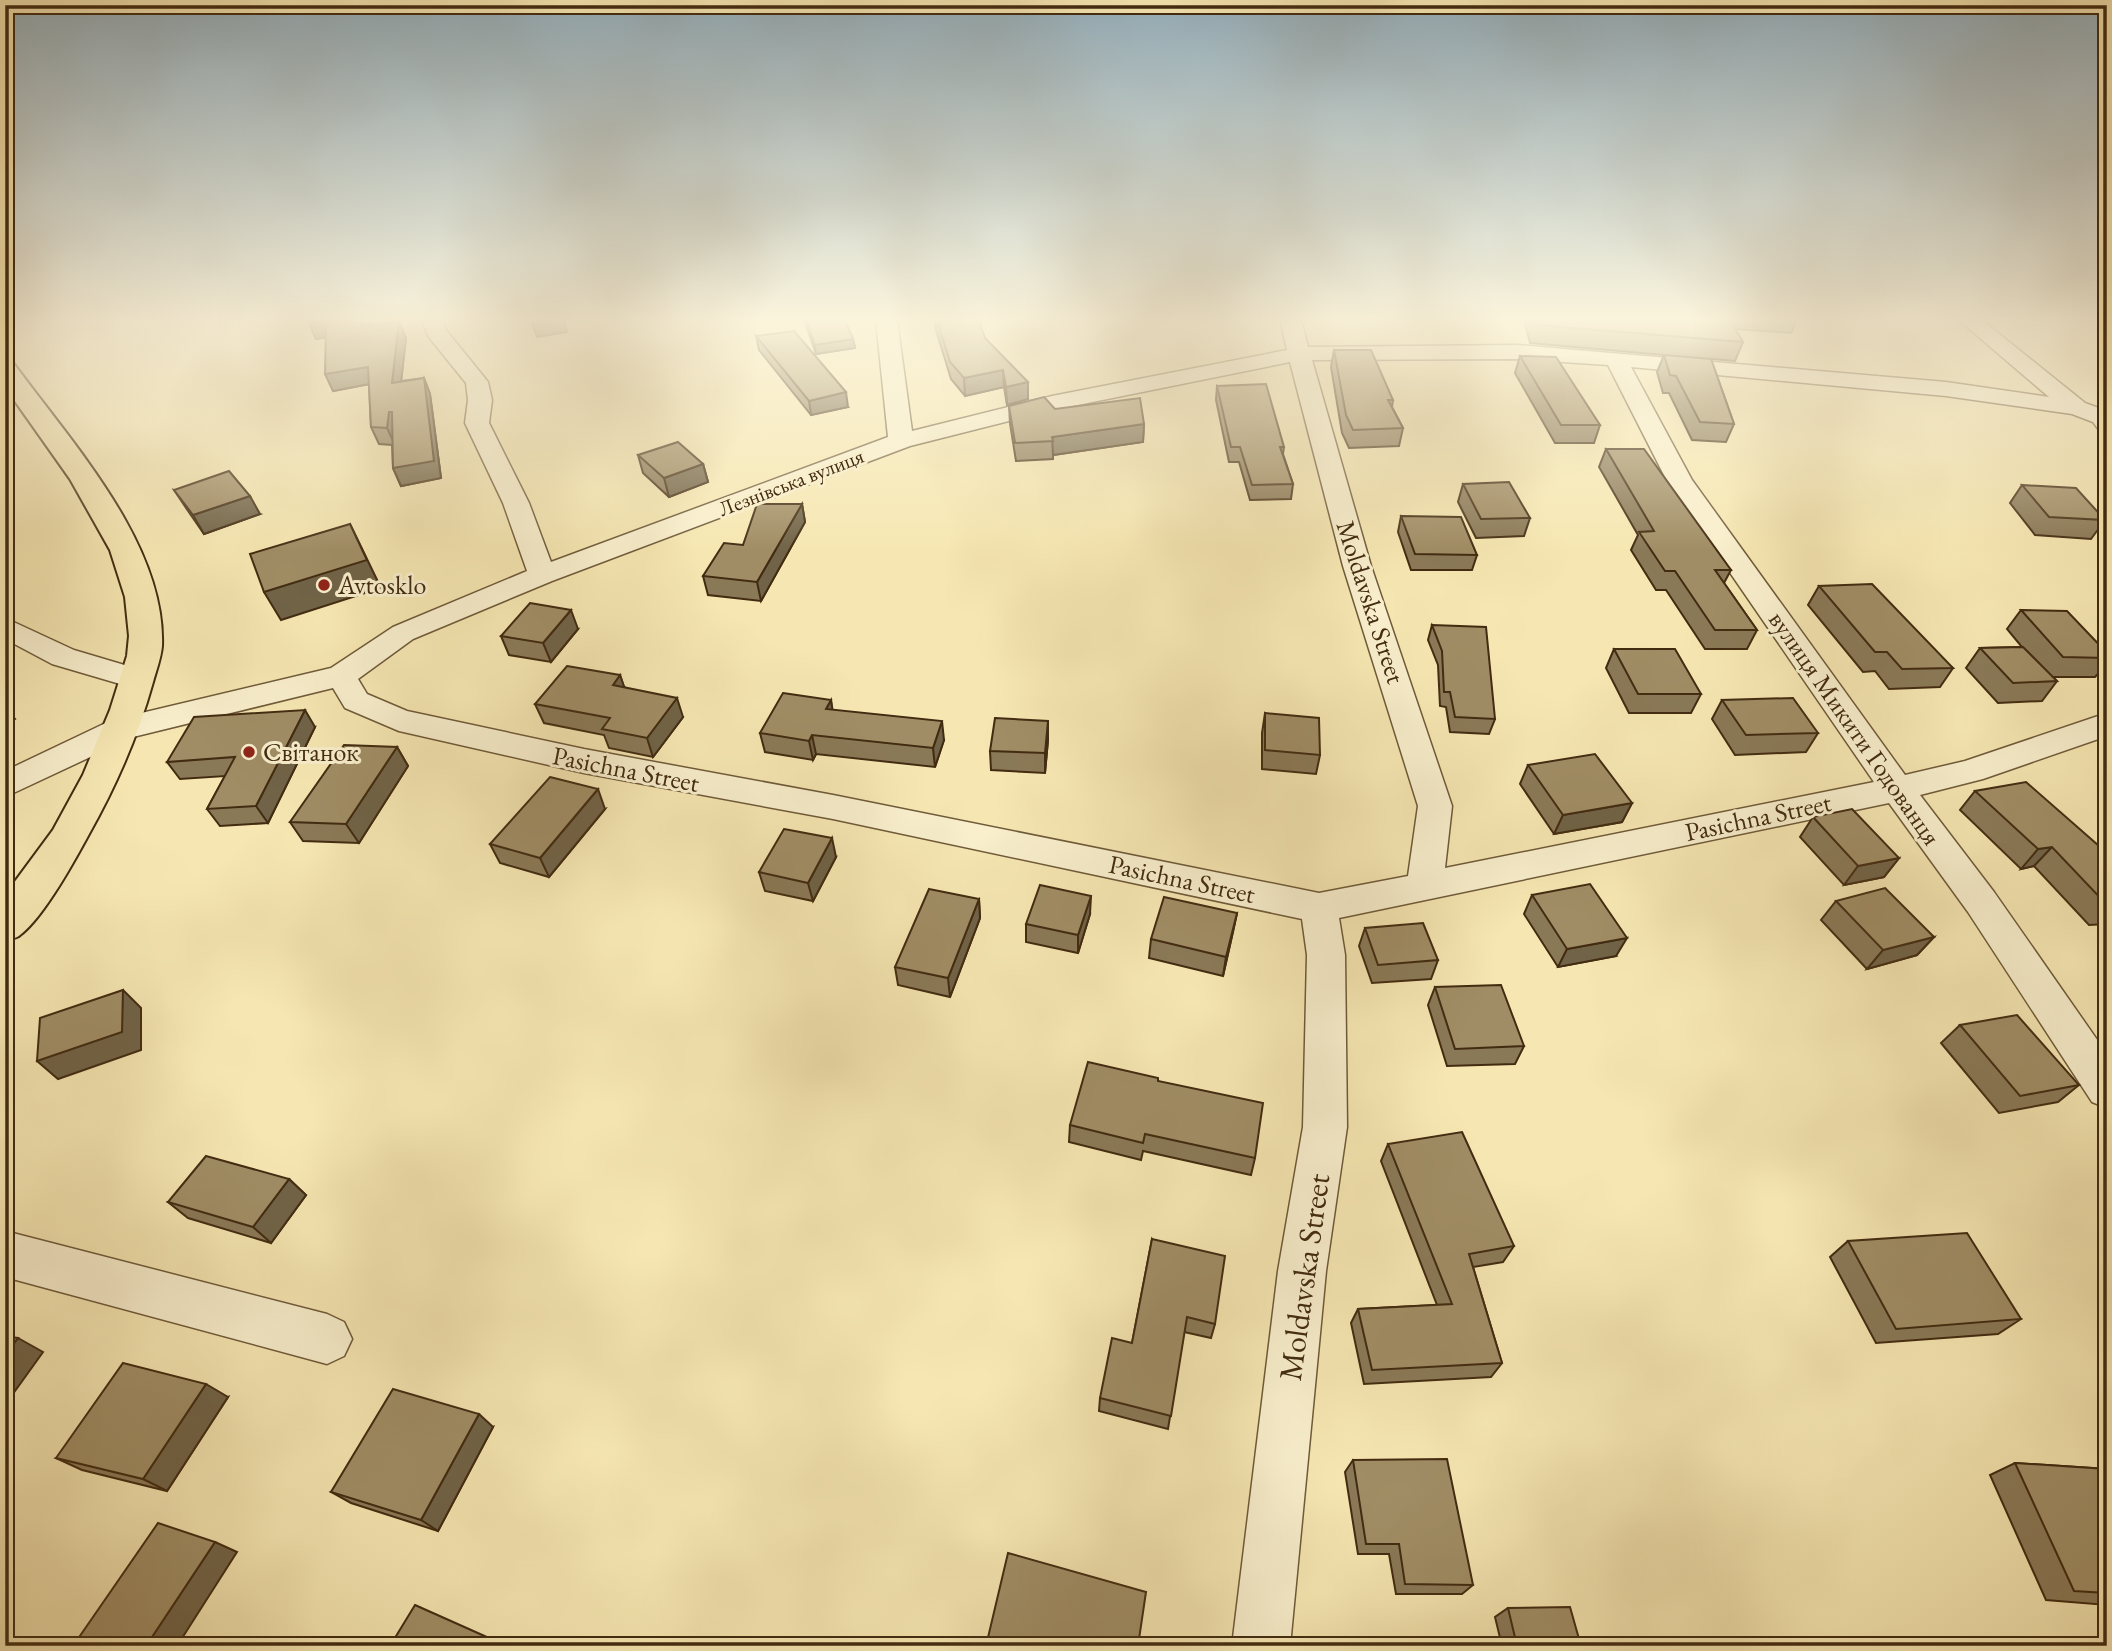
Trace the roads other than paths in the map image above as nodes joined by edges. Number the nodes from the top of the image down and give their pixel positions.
1 (25, 397) edge
2 (480, 397) edge
3 (896, 397) edge
4 (1086, 397) edge
5 (1310, 397) edge
6 (1636, 397) edge
7 (2001, 397) edge
8 (2064, 397) edge
9 (2077, 408) junction
10 (2107, 425) edge
11 (901, 441) junction
12 (542, 575) junction
13 (5, 627) edge
14 (341, 676) junction
15 (137, 679) junction
16 (2107, 724) edge
17 (122, 728) junction
18 (5, 785) edge
19 (1897, 789) junction
20 (1425, 885) junction
21 (1319, 908) junction
22 (5, 924) edge
23 (2107, 1089) edge
24 (5, 1254) edge
25 (327, 1339) dead end
26 (1261, 1646) edge

1 - 15 main road
2 - 12 street
3 - 11 street
4 - 11 street, Лезнівська вулиця
5 - 20 street, Moldavska Street
6 - 19 street, вулиця Микити Годованця
7 - 9 street, Лезнівська вулиця
8 - 9 street
9 - 10 street, Лезнівська вулиця
11 - 12 street, Лезнівська вулиця
12 - 14 street, Лезнівська вулиця
13 - 15 street
14 - 17 street
14 - 21 street, Pasichna Street
15 - 17 main road
16 - 19 street, Pasichna Street
17 - 18 street
17 - 22 main road
19 - 20 street, Pasichna Street
19 - 23 street, вулиця Микити Годованця
20 - 21 street, Pasichna Street
21 - 26 street, Moldavska Street
24 - 25 street

